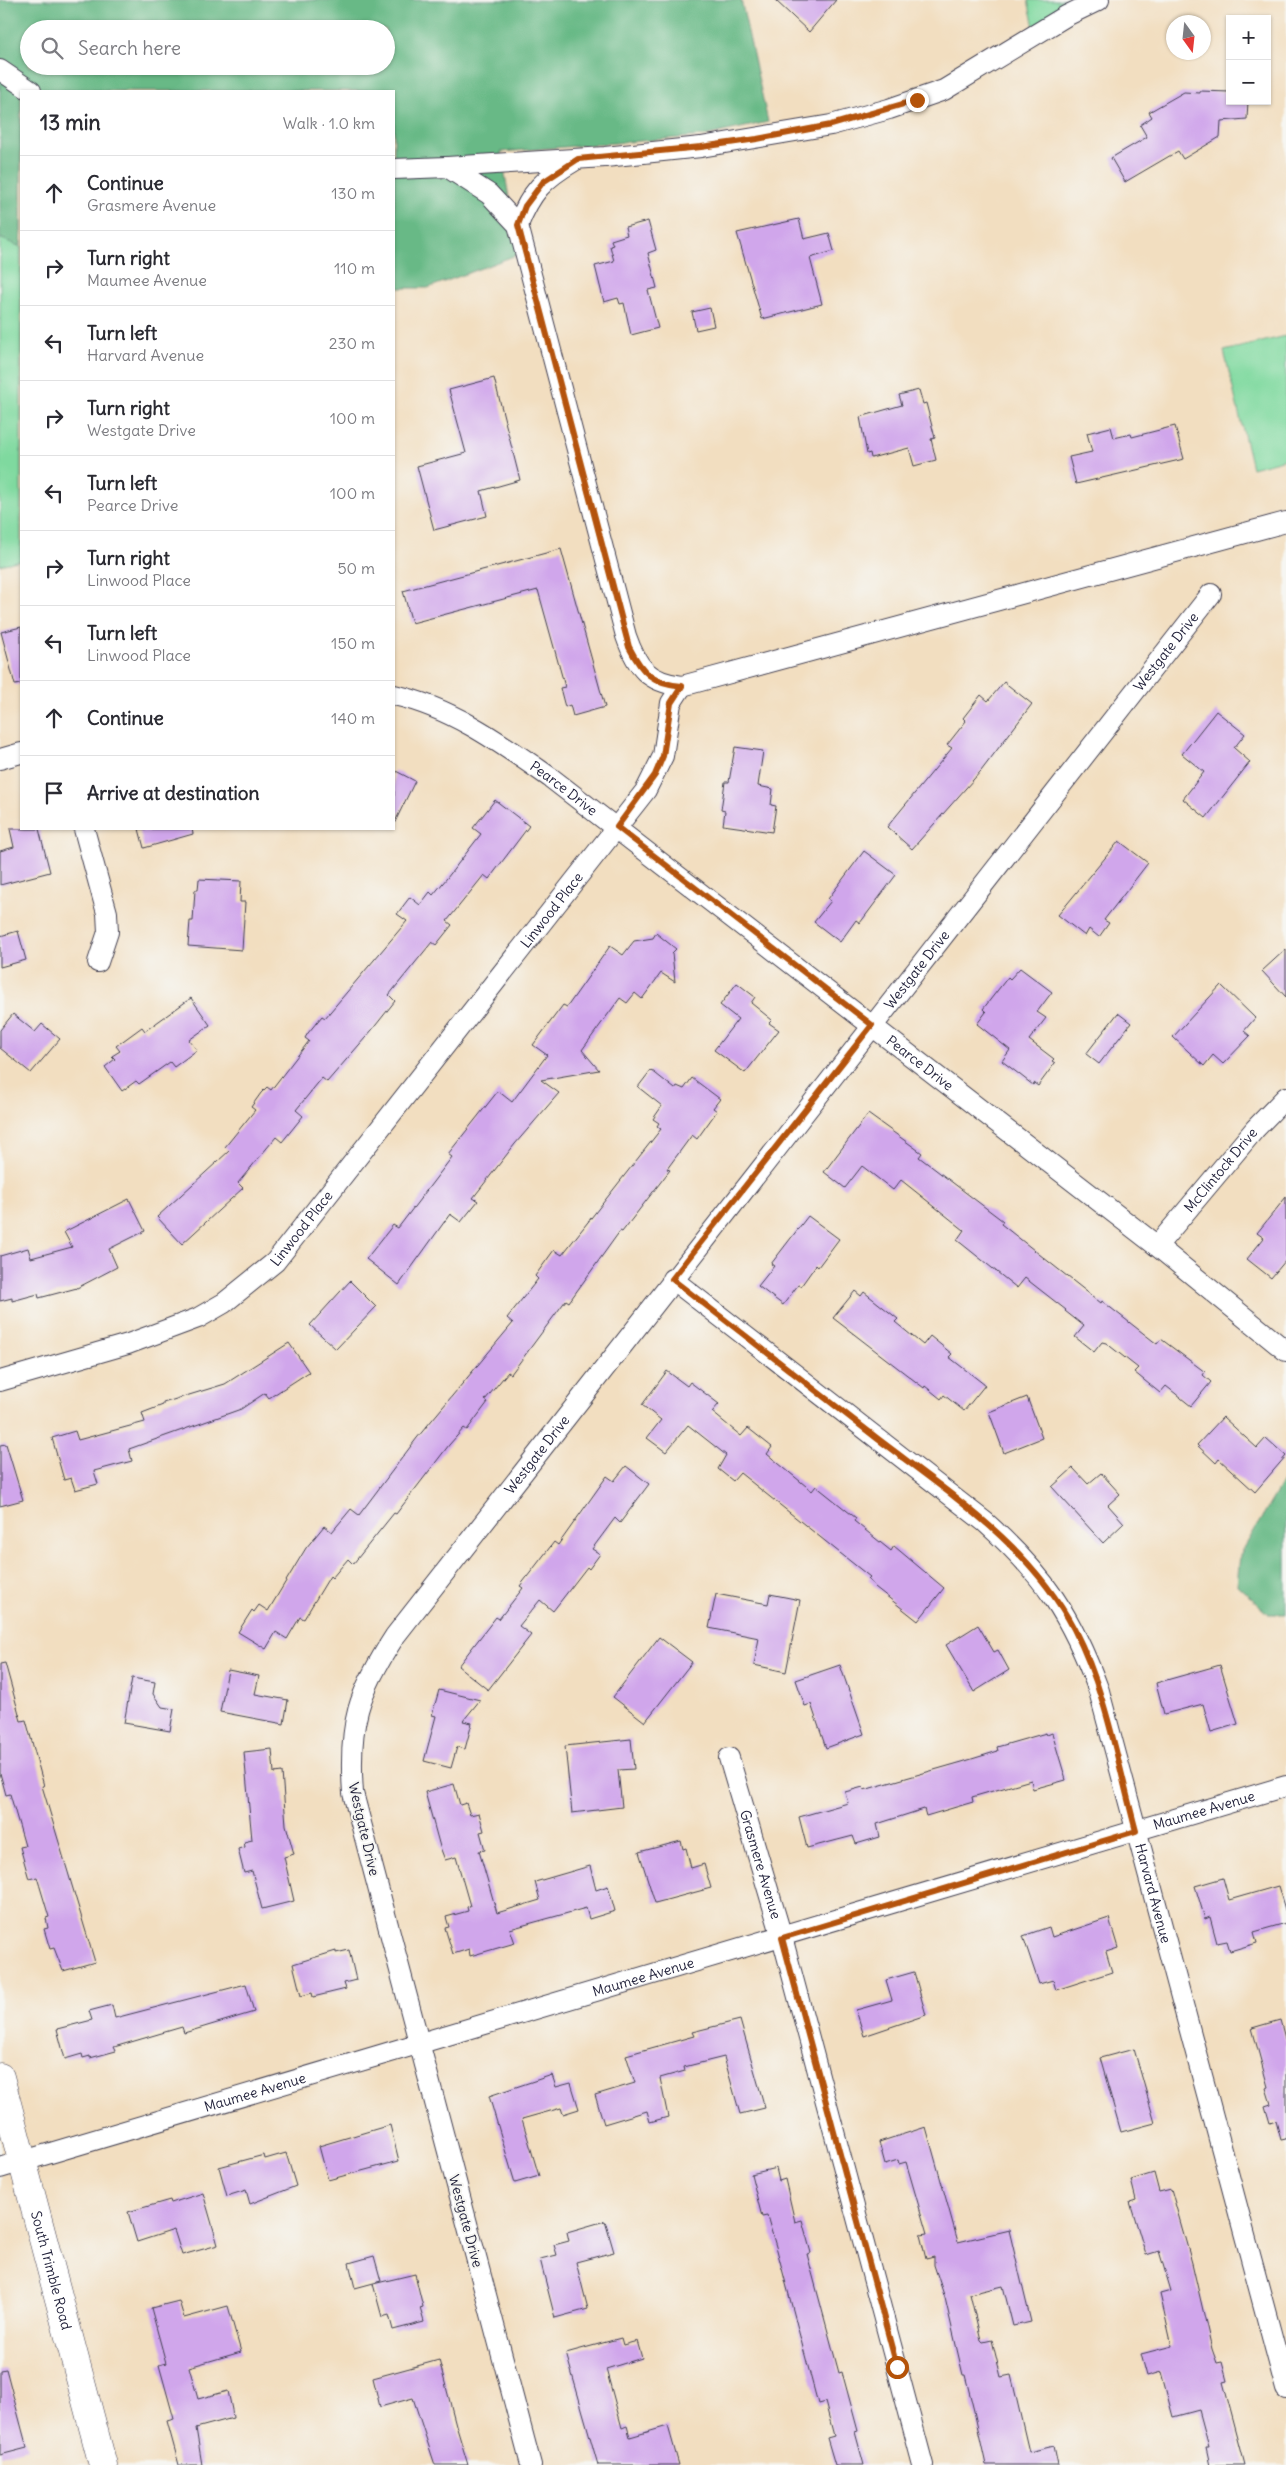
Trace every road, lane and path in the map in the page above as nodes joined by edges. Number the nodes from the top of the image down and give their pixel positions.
1 (1099, 0) edge
2 (0, 70) edge
3 (30, 90) edge
4 (578, 159) junction
5 (447, 167) junction
6 (395, 169) edge
7 (518, 225) junction
8 (1286, 522) edge
9 (1211, 594) dead end
10 (682, 686) junction
11 (395, 695) edge
12 (20, 753) edge
13 (0, 758) edge
14 (617, 827) junction
15 (84, 830) edge
16 (98, 962) dead end
17 (872, 1025) junction
18 (1286, 1097) edge
19 (1157, 1246) junction
20 (672, 1279) junction
21 (1286, 1351) edge
22 (0, 1381) edge
23 (729, 1758) dead end
24 (1286, 1786) edge
25 (1136, 1831) junction
26 (782, 1938) junction
27 (420, 2044) junction
28 (0, 2077) edge
29 (11, 2164) edge
30 (1286, 2389) edge
31 (103, 2465) edge
32 (531, 2465) edge
33 (923, 2465) edge

1 - 4 street
2 - 3 street
4 - 5 street
4 - 7 street
5 - 6 street
5 - 7 street
7 - 10 street
8 - 10 street
9 - 17 street, Westgate Drive
10 - 14 street, Linwood Place
11 - 14 street, Pearce Drive
12 - 13 street
14 - 17 street, Pearce Drive
14 - 22 street, Linwood Place
15 - 16 street
17 - 19 street, Pearce Drive
17 - 20 street, Westgate Drive
18 - 19 street, McClintock Drive
19 - 21 street, Pearce Drive
20 - 25 street, Harvard Avenue
20 - 27 street, Westgate Drive
23 - 26 street, Grasmere Avenue
24 - 25 street, Maumee Avenue
25 - 26 street, Maumee Avenue
25 - 30 street, Harvard Avenue
26 - 27 street, Maumee Avenue
26 - 33 street, Grasmere Avenue
27 - 29 street, Maumee Avenue
27 - 32 street, Westgate Drive
28 - 29 main road, South Trimble Road
29 - 31 main road, South Trimble Road

